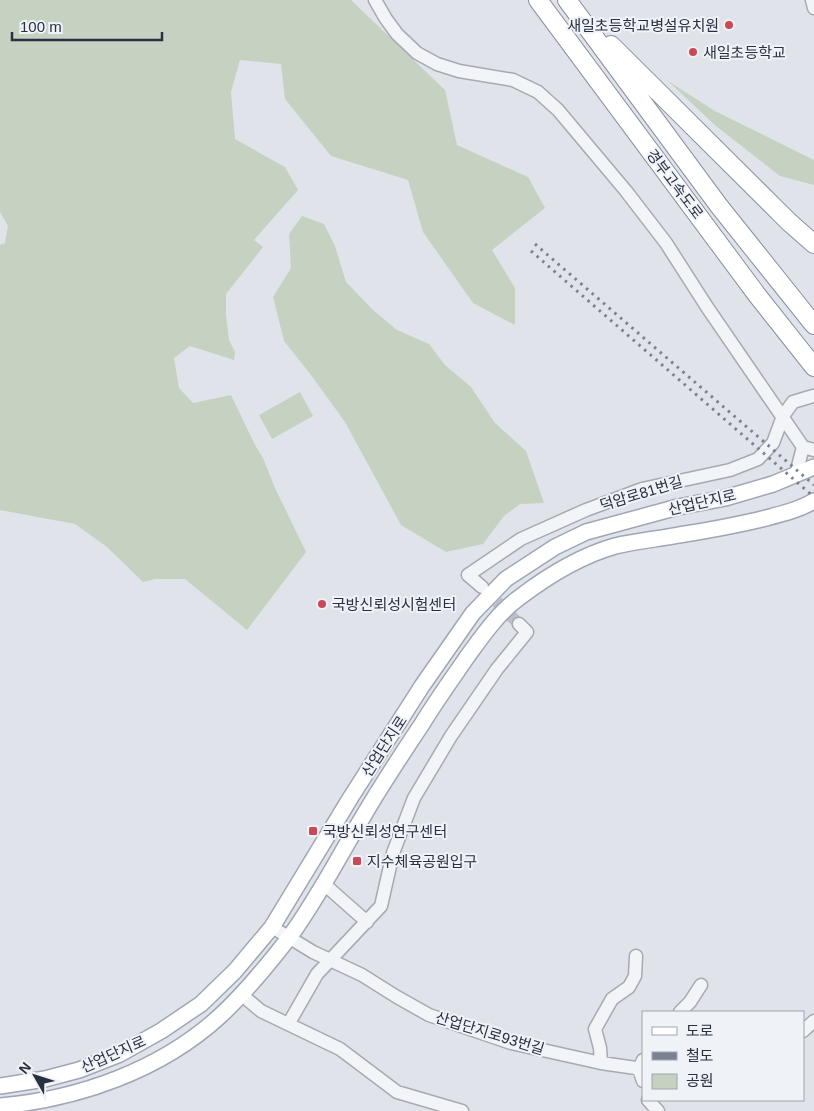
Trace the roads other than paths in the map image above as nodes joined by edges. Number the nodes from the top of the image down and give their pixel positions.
1 (375, 0) edge
2 (538, 0) edge
3 (567, 0) edge
4 (812, 0) edge
5 (814, 8) edge
6 (814, 244) edge
7 (814, 325) edge
8 (814, 367) edge
9 (814, 396) edge
10 (784, 416) junction
11 (809, 449) edge
12 (814, 467) edge
13 (796, 474) junction
14 (814, 501) edge
15 (482, 587) tunnel mouth
16 (519, 624) dead end
17 (324, 884) junction
18 (367, 922) junction
19 (272, 927) junction
20 (288, 938) junction
21 (636, 956) dead end
22 (332, 960) junction
23 (701, 985) dead end
24 (242, 995) junction
25 (681, 1011) edge
26 (814, 1021) edge
27 (289, 1024) junction
28 (804, 1030) edge
29 (601, 1063) junction
30 (642, 1070) edge
31 (0, 1086) edge
32 (649, 1101) edge
33 (0, 1106) edge
34 (462, 1111) edge
35 (658, 1111) edge

1 - 10 street
2 - 8 highway, 경부고속도로
3 - 6 highway
3 - 7 highway, 경부고속도로
4 - 5 street
9 - 10 street, 덕암로81번길
10 - 11 street
10 - 15 street, 덕암로81번길
11 - 13 street
12 - 13 main road, 산업단지로
13 - 19 main road, 산업단지로
14 - 17 main road, 산업단지로
16 - 18 street
17 - 18 street
17 - 20 main road, 산업단지로
18 - 22 street
19 - 20 street, 산업단지로93번길
19 - 31 main road, 산업단지로
20 - 22 street, 산업단지로93번길
20 - 24 main road, 산업단지로
21 - 29 street
22 - 27 street
22 - 29 street, 산업단지로93번길
23 - 25 street
24 - 27 street
24 - 33 main road, 산업단지로
26 - 28 street
27 - 34 street
29 - 30 street, 산업단지로93번길
32 - 35 street

